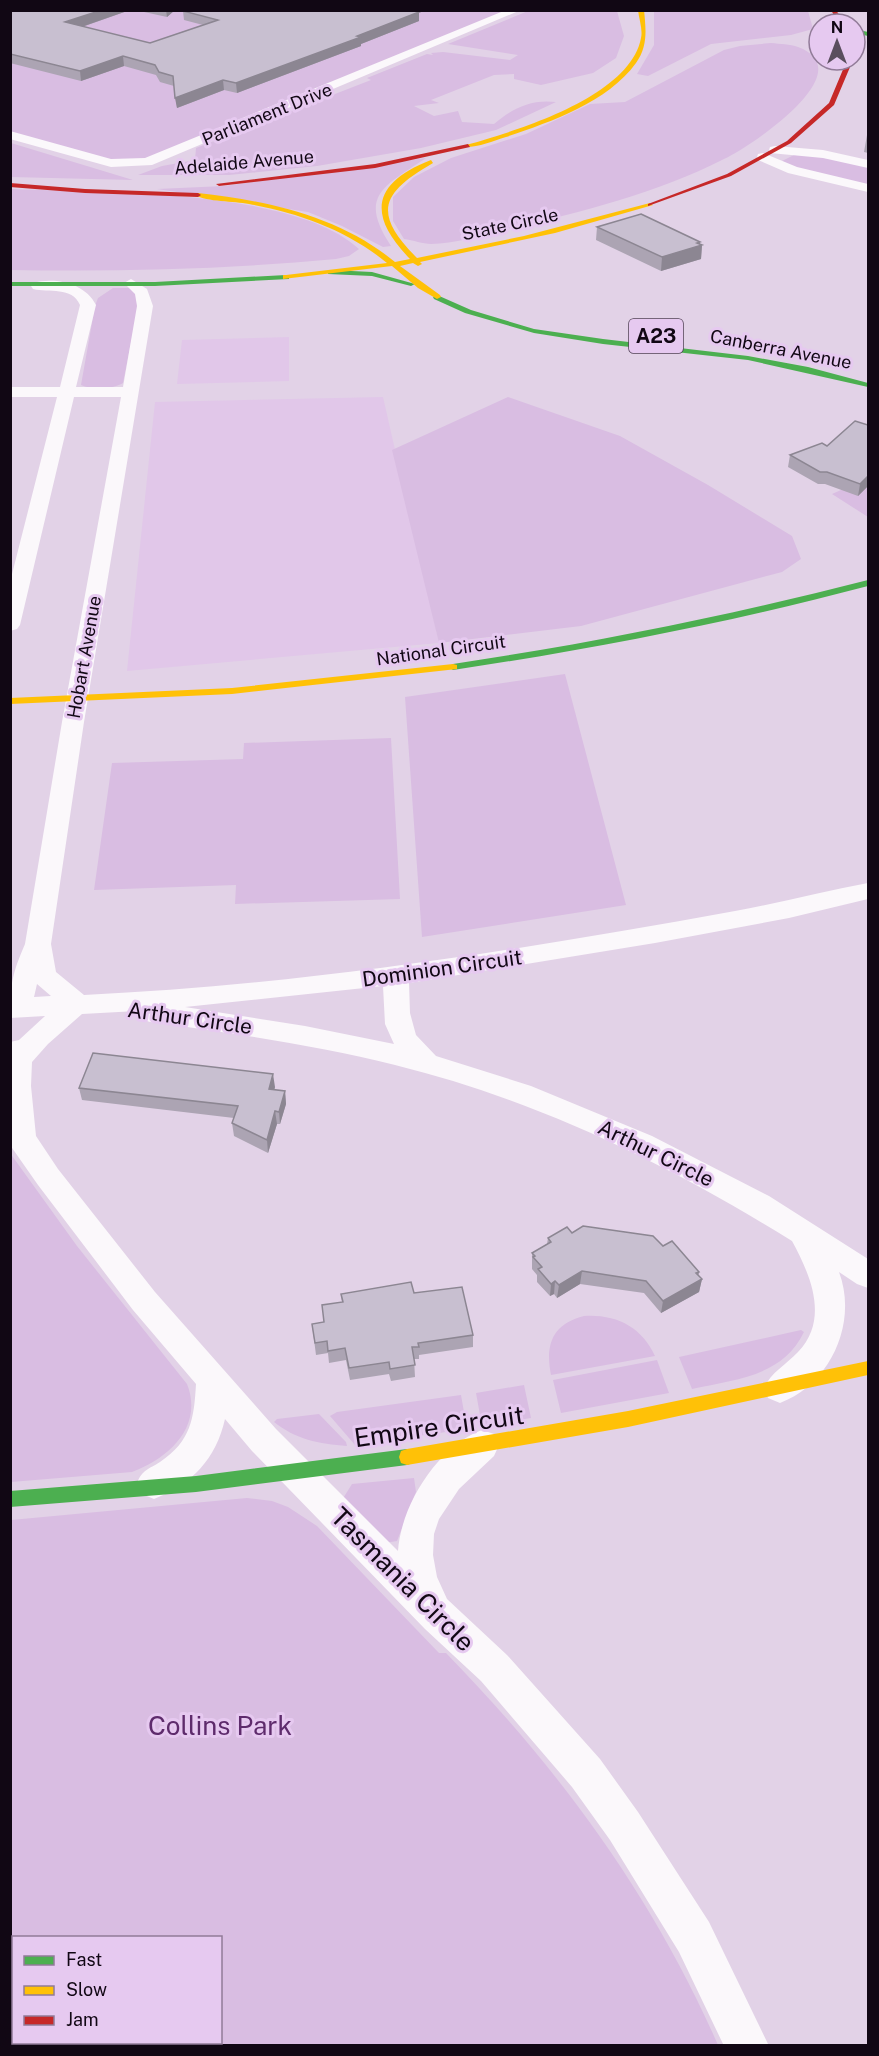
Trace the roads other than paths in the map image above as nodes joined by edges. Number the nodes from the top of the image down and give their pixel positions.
1 (516, 10) edge
2 (640, 10) edge
3 (848, 72) edge
4 (804, 110) dead end
5 (788, 124) dead end
6 (776, 133) dead end
7 (798, 134) junction
8 (10, 135) edge
9 (477, 143) junction
10 (750, 150) junction
11 (776, 150) junction
12 (823, 154) junction
13 (763, 158) junction
14 (868, 164) edge
15 (793, 170) junction
16 (738, 171) junction
17 (868, 176) edge
18 (10, 184) edge
19 (868, 187) edge
20 (627, 203) junction
21 (643, 208) junction
22 (553, 223) junction
23 (567, 230) junction
24 (475, 251) junction
25 (411, 257) junction
26 (389, 260) junction
27 (331, 272) junction
28 (161, 274) junction
29 (89, 275) junction
30 (13, 281) edge
31 (192, 282) junction
32 (125, 283) junction
33 (421, 287) junction
34 (88, 305) junction
35 (145, 306) junction
36 (518, 312) dead end
37 (803, 354) dead end
38 (868, 385) edge
39 (10, 392) edge
40 (67, 392) junction
41 (130, 392) junction
42 (868, 583) edge
43 (10, 625) edge
44 (77, 700) junction
45 (10, 701) edge
46 (868, 891) edge
47 (38, 944) junction
48 (396, 976) junction
49 (85, 1005) junction
50 (18, 1008) edge
51 (427, 1063) junction
52 (14, 1065) edge
53 (16, 1133) edge
54 (800, 1229) junction
55 (868, 1275) edge
56 (868, 1368) edge
57 (212, 1382) junction
58 (779, 1389) junction
59 (482, 1445) junction
60 (293, 1471) junction
61 (135, 1489) junction
62 (10, 1499) edge
63 (438, 1616) junction
64 (747, 2046) edge

1 - 8 street, Parliament Drive
2 - 9 main road
3 - 7 main road, State Circle
4 - 5 main road
6 - 10 main road, State Circle
7 - 11 main road, State Circle
7 - 12 street
9 - 18 main road, Adelaide Avenue
9 - 25 main road
10 - 11 main road
10 - 13 main road
10 - 20 main road, State Circle
11 - 12 street
11 - 13 main road, State Circle
12 - 14 street
13 - 15 street
13 - 16 main road, State Circle
15 - 16 street
15 - 19 street
16 - 21 main road, State Circle
17 - 19 street
18 - 26 main road, Canberra Avenue
20 - 21 main road
20 - 22 main road, State Circle
21 - 23 main road, State Circle
22 - 23 main road
22 - 25 main road, State Circle
23 - 24 main road, State Circle
24 - 25 main road, State Circle
24 - 25 main road
25 - 26 main road, State Circle
26 - 27 main road, State Circle
26 - 28 main road, State Circle
26 - 33 main road, Canberra Avenue / A23
27 - 31 main road, State Circle
27 - 33 main road
28 - 29 main road, State Circle
28 - 32 main road, State Circle
29 - 30 main road, State Circle
29 - 32 main road
30 - 32 main road, State Circle
30 - 34 street
31 - 32 main road, State Circle
31 - 35 street
32 - 34 street
32 - 35 street
33 - 38 main road, Canberra Avenue / A23
34 - 40 street
35 - 41 street, Hobart Avenue
36 - 37 main road, Canberra Avenue / A23
39 - 40 street
40 - 41 street
40 - 43 street
41 - 44 street, Hobart Avenue
42 - 44 main road, National Circuit
44 - 45 main road, National Circuit
44 - 47 street, Hobart Avenue
46 - 48 street, Dominion Circuit
47 - 49 street
47 - 50 street, Hobart Avenue
48 - 49 street, Dominion Circuit
48 - 51 street, Arthur Circle
49 - 50 street, Dominion Circuit
49 - 51 street, Arthur Circle
49 - 52 street
50 - 52 street, Hobart Avenue
51 - 54 street, Arthur Circle
52 - 53 street, Tasmania Circle
53 - 57 street, Tasmania Circle
54 - 55 street, Arthur Circle
54 - 58 street
56 - 58 main road, Empire Circuit
57 - 60 street, Tasmania Circle
57 - 61 street
58 - 59 main road, Empire Circuit
59 - 60 main road, Empire Circuit
59 - 63 street
60 - 61 main road, Empire Circuit
60 - 63 street, Tasmania Circle
61 - 62 main road, Empire Circuit
63 - 64 street, Tasmania Circle

